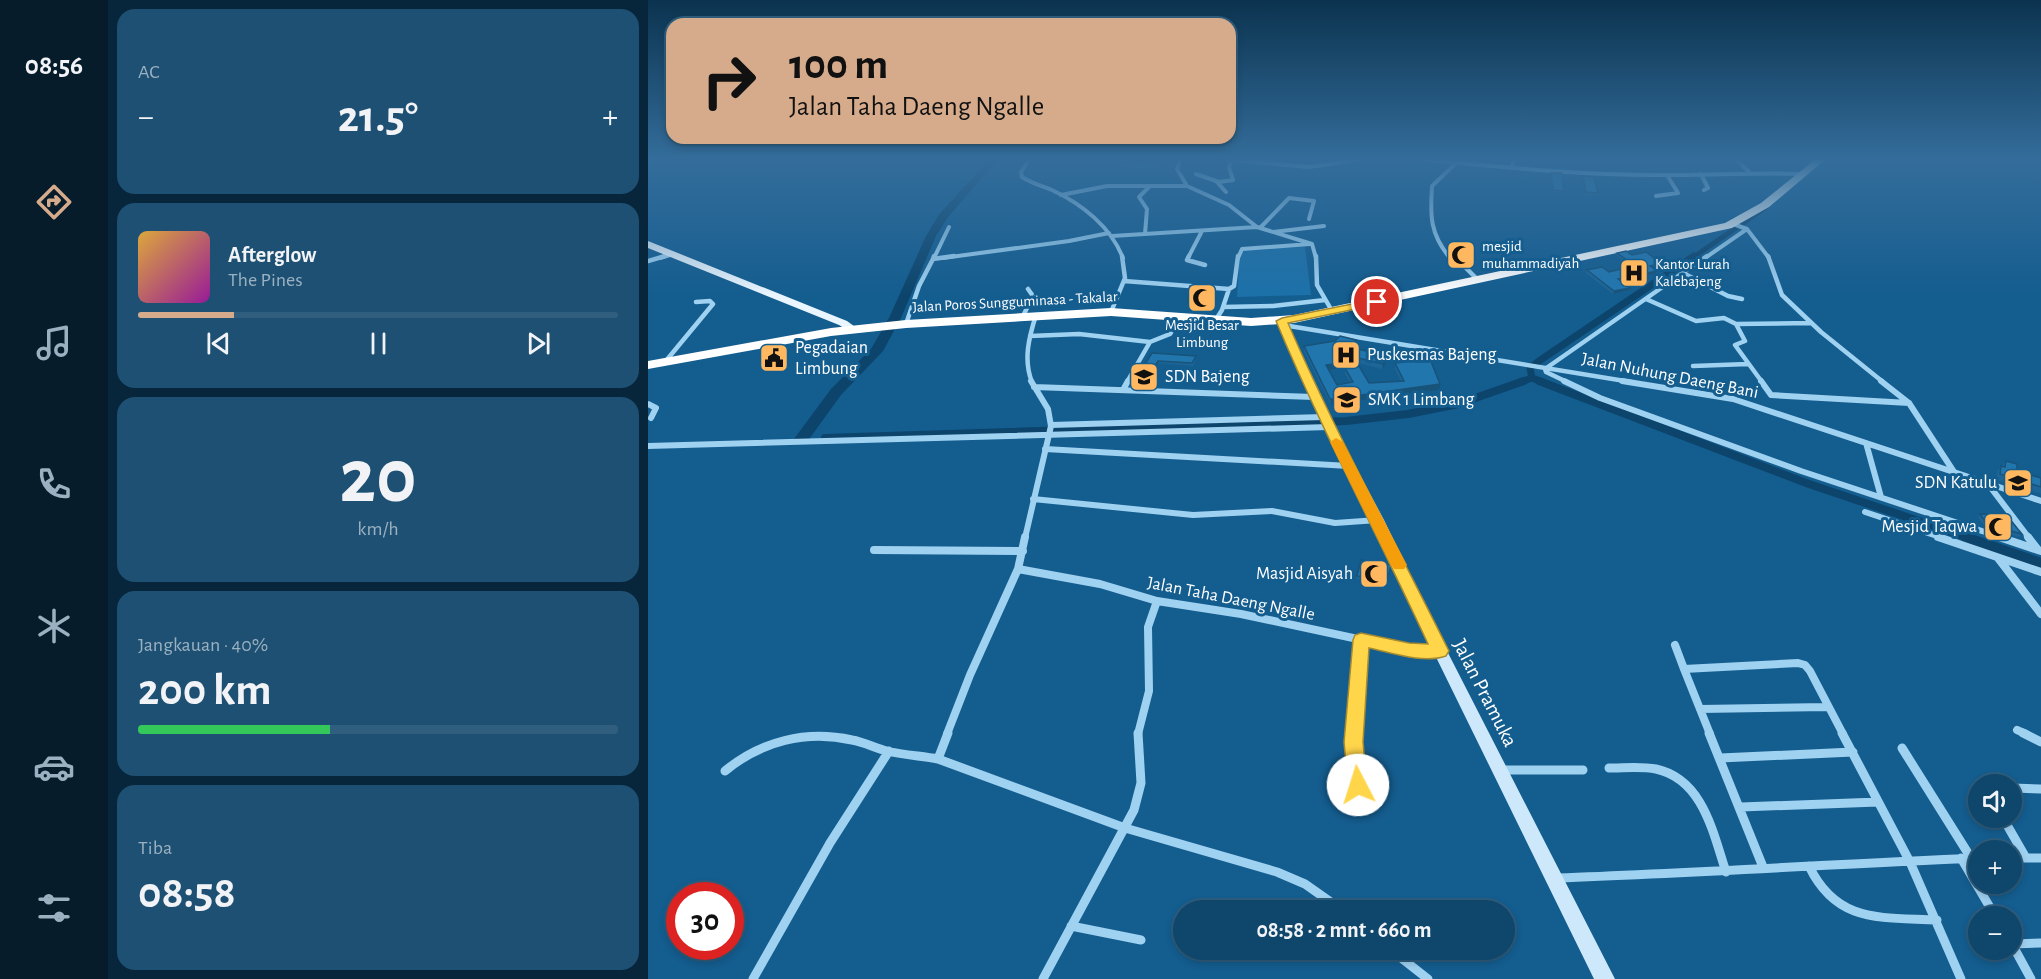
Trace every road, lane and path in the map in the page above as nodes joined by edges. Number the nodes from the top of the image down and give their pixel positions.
1 (1074, 204) edge
2 (1146, 204) edge
3 (1226, 204) edge
4 (1282, 204) edge
5 (1314, 204) edge
6 (1429, 204) edge
7 (1764, 204) edge
8 (1309, 219) dead end
9 (1736, 225) junction
10 (1324, 226) dead end
11 (949, 227) dead end
12 (1258, 228) junction
13 (1746, 229) junction
14 (1202, 231) junction
15 (1272, 232) junction
16 (1145, 234) junction
17 (1110, 235) junction
18 (648, 244) edge
19 (1312, 244) junction
20 (673, 254) junction
21 (933, 259) junction
22 (648, 261) edge
23 (1205, 265) dead end
24 (1683, 273) junction
25 (1478, 280) junction
26 (1125, 281) junction
27 (1028, 289) dead end
28 (1229, 289) junction
29 (1646, 299) junction
30 (1742, 299) dead end
31 (1324, 300) junction
32 (696, 302) dead end
33 (1223, 307) junction
34 (1332, 311) junction
35 (1111, 312) junction
36 (1030, 315) junction
37 (1182, 317) junction
38 (1215, 321) junction
39 (1282, 323) junction
40 (1811, 323) junction
41 (898, 324) junction
42 (1736, 324) junction
43 (852, 329) junction
44 (1030, 336) junction
45 (1150, 342) junction
46 (664, 362) junction
47 (1748, 364) junction
48 (648, 365) edge
49 (1693, 366) dead end
50 (1542, 368) junction
51 (1034, 387) junction
52 (1123, 390) junction
53 (1314, 397) junction
54 (1910, 403) junction
55 (648, 404) edge
56 (651, 418) dead end
57 (1326, 422) junction
58 (1050, 430) junction
59 (1866, 444) junction
60 (648, 446) edge
61 (1046, 449) junction
62 (1349, 466) junction
63 (1955, 472) junction
64 (1987, 483) junction
65 (1881, 497) junction
66 (1033, 499) junction
67 (2041, 501) edge
68 (1865, 512) dead end
69 (1378, 520) junction
70 (874, 550) dead end
71 (1023, 551) junction
72 (2040, 551) edge
73 (1997, 557) junction
74 (1018, 569) junction
75 (2041, 572) edge
76 (1157, 601) junction
77 (2041, 614) edge
78 (1361, 640) junction
79 (1675, 645) dead end
80 (1440, 651) junction
81 (1684, 669) junction
82 (1827, 706) junction
83 (1700, 709) junction
84 (2017, 730) dead end
85 (2041, 742) edge
86 (1902, 748) dead end
87 (889, 751) junction
88 (1853, 752) junction
89 (1720, 758) junction
90 (938, 759) junction
91 (1609, 768) dead end
92 (1500, 770) junction
93 (1583, 770) dead end
94 (725, 771) dead end
95 (1358, 785) dead end
96 (2022, 788) edge
97 (2041, 789) edge
98 (1878, 802) junction
99 (1741, 807) junction
100 (1125, 828) junction
101 (2009, 828) edge
102 (1968, 855) edge
103 (1968, 858) edge
104 (2022, 858) edge
105 (2026, 858) junction
106 (2041, 858) edge
107 (1910, 862) junction
108 (1809, 866) junction
109 (1763, 867) junction
110 (1726, 872) junction
111 (1556, 878) junction
112 (1328, 900) edge
113 (1936, 920) junction
114 (1071, 926) junction
115 (1141, 940) dead end
116 (2041, 943) edge
117 (2022, 944) edge
118 (1404, 960) edge
119 (2021, 960) edge
120 (753, 979) edge
121 (1042, 979) edge
122 (1428, 979) edge
123 (1605, 979) edge
124 (1960, 979) edge
125 (2031, 979) edge

1 - 17 street
2 - 16 street
3 - 12 street
4 - 12 street
5 - 8 street
6 - 25 street
7 - 9 highway, Jalan Poros Sungguminasa - Takalar
9 - 13 street
9 - 25 highway, Jalan Poros Sungguminasa - Takalar
10 - 15 street
11 - 21 street
12 - 14 street
12 - 15 street
13 - 24 street
13 - 40 street
14 - 16 street
14 - 23 street
15 - 19 street
16 - 17 street
17 - 21 street
17 - 26 street
18 - 20 main road
19 - 28 street
19 - 31 street
20 - 22 street
20 - 43 main road
21 - 41 street
24 - 29 street
24 - 30 street
25 - 34 highway, Jalan Poros Sungguminasa - Takalar
26 - 28 street
26 - 35 street
27 - 36 street
28 - 33 street
29 - 42 street
29 - 50 street
31 - 33 street
31 - 34 street
32 - 46 street
33 - 38 street
34 - 39 highway, Jalan Poros Sungguminasa - Takalar
35 - 36 highway, Jalan Poros Sungguminasa - Takalar
35 - 37 highway, Jalan Poros Sungguminasa - Takalar
36 - 41 highway, Jalan Poros Sungguminasa - Takalar
36 - 44 street
37 - 38 highway, Jalan Poros Sungguminasa - Takalar
37 - 45 street
38 - 39 highway, Jalan Poros Sungguminasa - Takalar
39 - 50 street, Jalan Nuhung Daeng Bani
39 - 53 street, Jalan Pramuka
40 - 42 street
40 - 54 street
41 - 43 highway, Jalan Poros Sungguminasa - Takalar
42 - 47 street
43 - 46 highway, Jalan Poros Sungguminasa - Takalar
44 - 45 street
44 - 51 street
45 - 52 street
46 - 48 highway, Jalan Poros Sungguminasa - Takalar
47 - 49 street
47 - 54 street
50 - 59 street, Jalan Nuhung Daeng Bani
50 - 65 street
51 - 52 street
51 - 58 street
52 - 53 street
53 - 57 street, Jalan Pramuka
54 - 63 street
55 - 56 street
57 - 58 street
57 - 58 street
57 - 62 street, Jalan Pramuka
58 - 60 street
58 - 61 street
59 - 63 street, Jalan Nuhung Daeng Bani
59 - 65 street
61 - 62 street
61 - 66 street
62 - 69 street, Jalan Pramuka
63 - 64 street, Jalan Nuhung Daeng Bani
64 - 67 street, Jalan Nuhung Daeng Bani
64 - 72 street
65 - 72 street
66 - 69 street
66 - 71 street
68 - 73 street
69 - 80 street, Jalan Pramuka
70 - 71 street
71 - 74 street
73 - 75 street
73 - 77 street
74 - 76 street, Jalan Taha Daeng Ngalle
74 - 90 street
76 - 78 street, Jalan Taha Daeng Ngalle
76 - 100 street
78 - 80 street, Jalan Taha Daeng Ngalle
78 - 95 street
79 - 81 street
80 - 92 street, Jalan Pramuka
81 - 82 street
81 - 83 street
82 - 83 street
82 - 88 street
83 - 89 street
84 - 85 street
86 - 102 street
87 - 90 street
87 - 94 street
87 - 120 street
88 - 89 street
88 - 98 street
89 - 99 street
90 - 100 street
91 - 110 street
92 - 93 street
92 - 111 street, Jalan Pramuka
96 - 97 street
98 - 99 street
98 - 107 street
99 - 109 street
100 - 112 street
100 - 114 street
101 - 105 street
103 - 107 street
104 - 105 street
105 - 106 street
107 - 108 street
107 - 113 street
108 - 109 street
108 - 113 street
109 - 110 street
110 - 111 street
111 - 123 street, Jalan Pramuka
113 - 124 street
114 - 115 street
114 - 121 street
116 - 117 street
118 - 122 street
119 - 125 street

